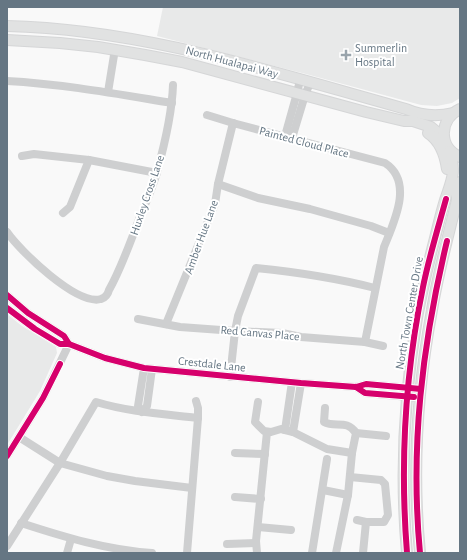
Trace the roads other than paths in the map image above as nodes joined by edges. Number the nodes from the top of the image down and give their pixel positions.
1 (7, 26) edge
2 (7, 40) edge
3 (114, 49) junction
4 (300, 80) junction
5 (7, 81) edge
6 (310, 83) junction
7 (173, 85) dead end
8 (108, 92) junction
9 (301, 94) junction
10 (460, 102) edge
11 (172, 103) junction
12 (406, 109) junction
13 (457, 111) edge
14 (207, 115) dead end
15 (404, 121) junction
16 (233, 123) junction
17 (288, 137) junction
18 (444, 138) junction
19 (450, 151) junction
20 (22, 156) dead end
21 (460, 157) edge
22 (89, 160) junction
23 (157, 173) junction
24 (460, 182) edge
25 (218, 184) junction
26 (459, 198) edge
27 (446, 199) junction
28 (63, 213) dead end
29 (7, 232) edge
30 (389, 233) junction
31 (375, 288) junction
32 (7, 295) edge
33 (7, 308) edge
34 (138, 319) dead end
35 (166, 324) junction
36 (235, 331) junction
37 (365, 342) junction
38 (69, 344) junction
39 (383, 346) dead end
40 (148, 368) junction
41 (230, 377) junction
42 (292, 382) junction
43 (301, 383) junction
44 (407, 393) junction
45 (420, 393) junction
46 (196, 401) dead end
47 (258, 402) dead end
48 (325, 408) dead end
49 (142, 412) junction
50 (198, 418) junction
51 (285, 430) junction
52 (267, 432) junction
53 (294, 432) junction
54 (356, 433) junction
55 (386, 436) dead end
56 (18, 437) junction
57 (235, 453) dead end
58 (352, 453) junction
59 (265, 454) junction
60 (7, 456) edge
61 (327, 459) dead end
62 (60, 463) junction
63 (350, 477) junction
64 (192, 488) junction
65 (323, 490) junction
66 (348, 495) junction
67 (234, 497) dead end
68 (261, 499) junction
69 (357, 520) dead end
70 (366, 522) junction
71 (21, 523) junction
72 (258, 527) junction
73 (291, 530) dead end
74 (71, 539) junction
75 (256, 543) junction
76 (227, 544) dead end
77 (7, 546) edge
78 (132, 552) edge
79 (67, 553) edge
80 (152, 553) edge
81 (187, 553) edge
82 (257, 553) edge
83 (312, 553) edge
84 (336, 553) edge
85 (363, 553) edge
86 (407, 553) edge
87 (420, 553) edge

1 - 4 main road, North Hualapai Way
2 - 3 main road, North Hualapai Way
3 - 8 street
3 - 9 main road, North Hualapai Way
4 - 6 main road, North Hualapai Way
4 - 9 street
5 - 8 street
6 - 9 street
6 - 12 main road, North Hualapai Way
7 - 11 street, Huxley Cross Lane
8 - 11 street
9 - 15 main road, North Hualapai Way
9 - 17 street
10 - 12 main road
11 - 23 street, Huxley Cross Lane
12 - 13 main road, North Hualapai Way
13 - 18 main road
14 - 16 street, Painted Cloud Place
15 - 18 main road, North Hualapai Way
15 - 27 main road
16 - 17 street, Painted Cloud Place
16 - 25 street, Amber Hue Lane
17 - 30 street, Painted Cloud Place
18 - 19 main road, North Town Center Drive
19 - 21 main road
19 - 27 main road, North Town Center Drive
20 - 22 street
22 - 23 street
22 - 28 street
23 - 29 street, Huxley Cross Lane
24 - 26 main road, North Town Center Drive
25 - 30 street
25 - 35 street, Amber Hue Lane
26 - 45 main road, North Town Center Drive
27 - 44 main road, North Town Center Drive
30 - 31 street
31 - 36 street
31 - 37 street
32 - 38 street, Crestdale Lane
33 - 38 street, Crestdale Lane
34 - 35 street, Red Canvas Place
35 - 36 street, Red Canvas Place
36 - 37 street, Red Canvas Place
36 - 41 street
37 - 39 street, Red Canvas Place
38 - 40 street, Crestdale Lane
38 - 56 street
40 - 41 street, Crestdale Lane
40 - 49 street
41 - 42 street, Crestdale Lane
42 - 43 street, Crestdale Lane
42 - 51 street
43 - 44 street, Crestdale Lane
43 - 53 street
44 - 45 street, Crestdale Lane
44 - 86 main road, North Town Center Drive
45 - 87 main road, North Town Center Drive
46 - 50 street
47 - 52 street
48 - 54 street
49 - 50 street
49 - 62 street
50 - 64 street
51 - 52 street
51 - 53 street
52 - 59 street
53 - 58 street
54 - 55 street
54 - 58 street
56 - 60 street
56 - 62 street
57 - 59 street
58 - 63 street
59 - 68 street
61 - 65 street
62 - 64 street
62 - 71 street
63 - 66 street
63 - 70 street
64 - 81 street
65 - 66 street
65 - 83 street
66 - 84 street
67 - 68 street
68 - 72 street
69 - 70 street
70 - 85 street
71 - 74 street
71 - 77 street
72 - 73 street
72 - 75 street
74 - 78 street
74 - 79 street
75 - 76 street
75 - 82 street
78 - 80 street

